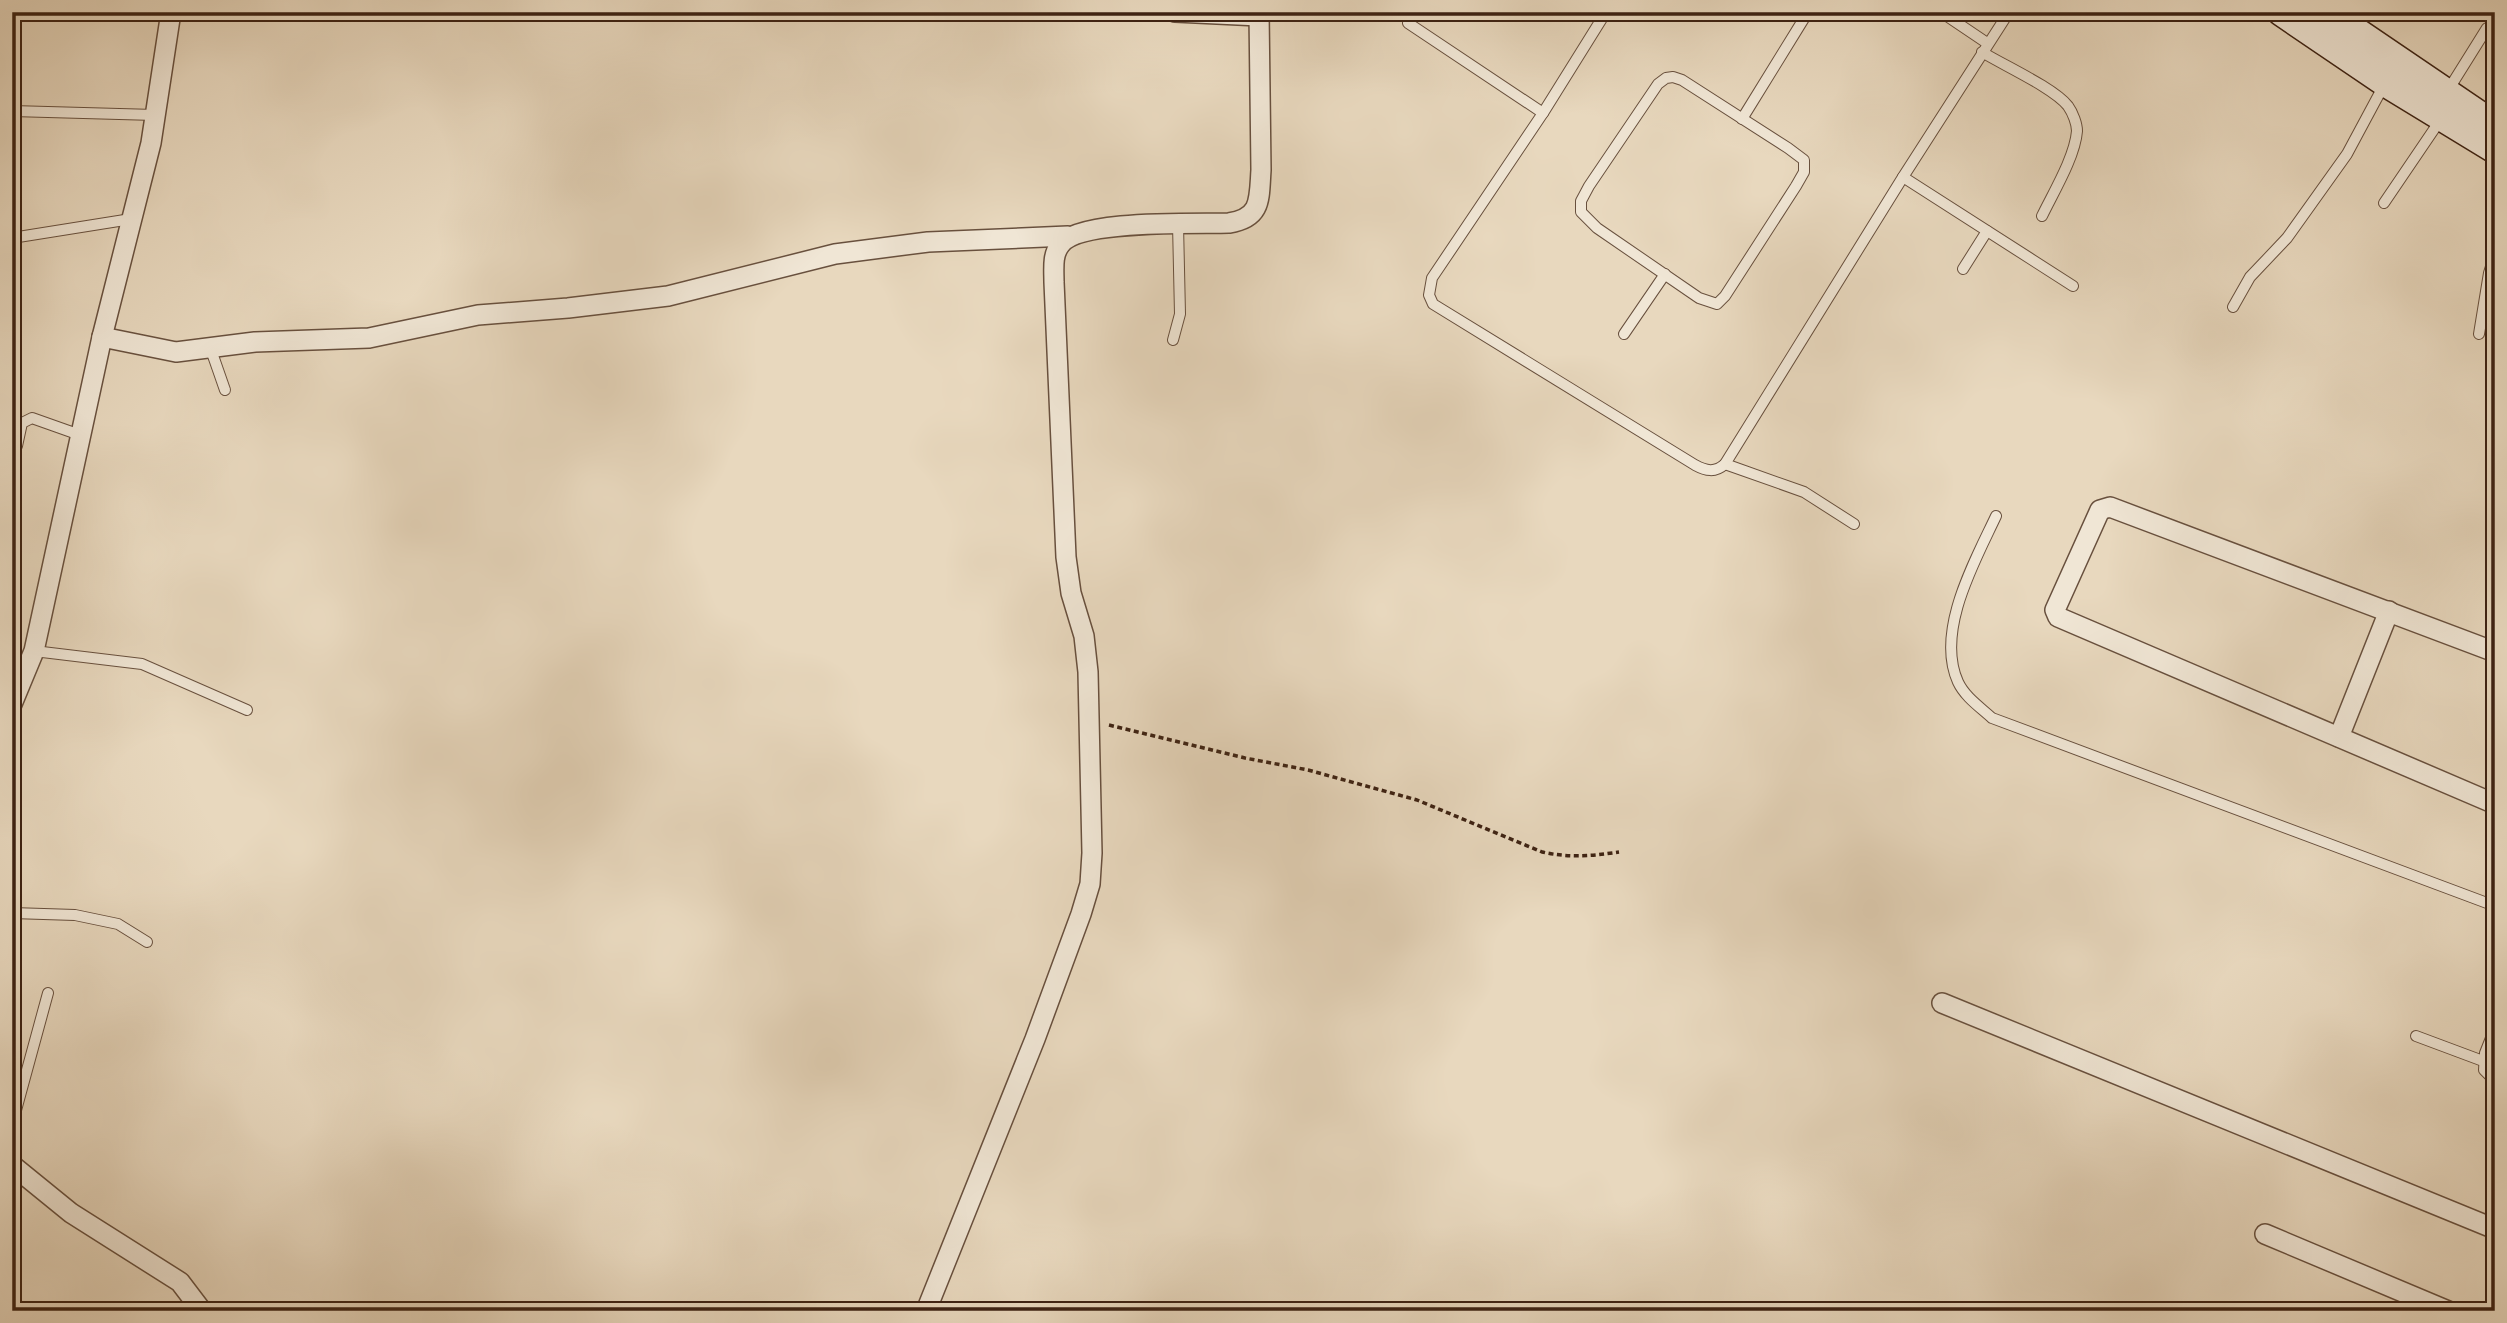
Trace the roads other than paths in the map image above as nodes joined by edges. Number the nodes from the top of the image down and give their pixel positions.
1 (172, 12) edge
2 (1175, 12) edge
3 (1606, 12) edge
4 (1808, 12) edge
5 (1941, 12) edge
6 (2009, 12) edge
7 (2282, 12) edge
8 (1259, 14) edge
9 (2339, 16) edge
10 (1408, 23) dead end
11 (2487, 28) dead end
12 (1984, 48) junction
13 (2385, 82) junction
14 (2445, 104) junction
15 (12, 111) edge
16 (1543, 113) junction
17 (155, 115) junction
18 (1742, 120) junction
19 (2495, 126) edge
20 (2495, 149) edge
21 (1903, 177) junction
22 (2384, 203) dead end
23 (2042, 216) dead end
24 (131, 219) junction
25 (1178, 224) junction
26 (1987, 231) junction
27 (1068, 236) junction
28 (12, 239) edge
29 (2495, 254) edge
30 (1963, 269) dead end
31 (1665, 274) junction
32 (2073, 286) dead end
33 (2233, 307) dead end
34 (1624, 334) dead end
35 (2479, 334) dead end
36 (102, 337) junction
37 (1172, 340) dead end
38 (210, 347) junction
39 (225, 390) dead end
40 (80, 435) junction
41 (17, 446) dead end
42 (1725, 464) junction
43 (1996, 516) dead end
44 (1854, 524) dead end
45 (2389, 611) junction
46 (34, 651) junction
47 (2495, 652) edge
48 (14, 697) edge
49 (247, 710) dead end
50 (2339, 737) junction
51 (2495, 804) edge
52 (2495, 906) edge
53 (12, 913) edge
54 (146, 942) dead end
55 (48, 993) dead end
56 (1942, 1003) dead end
57 (2495, 1028) edge
58 (2416, 1036) dead end
59 (2483, 1061) junction
60 (2495, 1081) edge
61 (12, 1125) edge
62 (12, 1165) edge
63 (2495, 1229) edge
64 (2265, 1234) dead end
65 (202, 1311) edge
66 (926, 1311) edge
67 (2448, 1311) edge

1 - 17 street
2 - 8 street
3 - 16 lane
4 - 18 lane
5 - 12 lane
6 - 12 lane
7 - 13 main road
8 - 25 street
9 - 14 main road
10 - 16 lane
11 - 14 lane
12 - 21 lane
12 - 23 lane
13 - 14 main road
13 - 33 lane
14 - 19 main road
14 - 20 main road
14 - 22 lane
15 - 17 lane
16 - 42 lane
17 - 24 street
18 - 31 lane
18 - 31 lane
21 - 26 lane
21 - 42 lane
24 - 28 lane
24 - 36 street
25 - 27 street
25 - 37 lane
26 - 30 lane
26 - 32 lane
27 - 38 street
27 - 66 street
29 - 35 lane
31 - 34 lane
36 - 38 street
36 - 40 street
38 - 39 lane
40 - 41 lane
40 - 46 street
42 - 44 lane
43 - 52 lane
45 - 47 street
45 - 50 street
45 - 50 street
46 - 48 street
46 - 49 lane
50 - 51 street
53 - 54 lane
55 - 61 lane
56 - 63 street
57 - 59 lane
58 - 59 lane
59 - 60 lane
62 - 65 street
64 - 67 street

